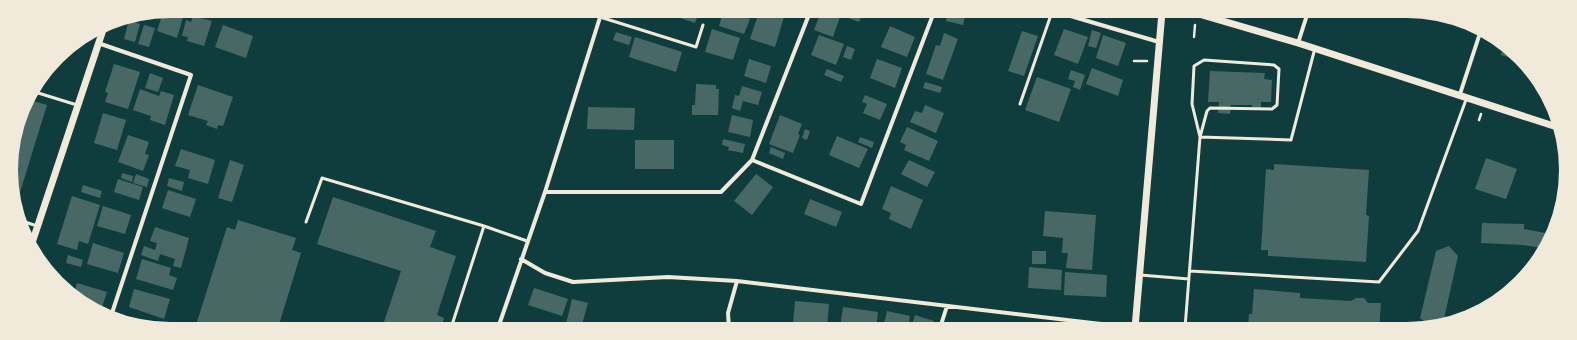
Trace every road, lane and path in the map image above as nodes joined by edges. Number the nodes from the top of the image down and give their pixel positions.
1 (600, 18) edge
2 (603, 18) edge
3 (808, 18) edge
4 (932, 18) edge
5 (1050, 18) edge
6 (1077, 18) edge
7 (1161, 18) edge
8 (1213, 18) edge
9 (1306, 18) edge
10 (703, 25) dead end
11 (101, 35) edge
12 (1479, 36) edge
13 (1159, 42) junction
14 (98, 43) junction
15 (1298, 43) junction
16 (1315, 48) junction
17 (39, 93) edge
18 (1460, 94) junction
19 (1467, 97) junction
20 (1020, 104) dead end
21 (78, 106) junction
22 (1552, 125) edge
23 (1200, 137) junction
24 (752, 160) junction
25 (545, 192) junction
26 (306, 222) dead end
27 (28, 223) edge
28 (37, 226) junction
29 (484, 226) junction
30 (34, 237) edge
31 (527, 241) junction
32 (521, 259) junction
33 (1190, 271) junction
34 (1140, 275) junction
35 (1189, 279) junction
36 (737, 281) junction
37 (947, 306) junction
38 (113, 310) edge
39 (453, 322) edge
40 (500, 322) edge
41 (729, 322) edge
42 (942, 322) edge
43 (1084, 322) edge
44 (1136, 322) edge
45 (1185, 322) edge

1 - 25 street
2 - 10 lane
3 - 24 street
4 - 24 street
5 - 20 lane
6 - 13 street
7 - 13 street
8 - 15 street
9 - 15 street
11 - 14 street
12 - 18 street
13 - 34 street
14 - 21 street
14 - 38 street
15 - 16 street
16 - 18 street
16 - 23 lane
17 - 21 lane
18 - 19 street
19 - 22 street
19 - 33 lane
21 - 28 street
23 - 23 lane
23 - 33 lane
24 - 25 street
25 - 31 street
26 - 29 lane
27 - 28 lane
28 - 30 street
29 - 31 lane
29 - 39 lane
31 - 32 street
32 - 36 street
32 - 40 street
33 - 35 lane
34 - 35 lane
34 - 44 street
35 - 45 lane
36 - 37 street
36 - 41 street
37 - 42 street
37 - 43 street

